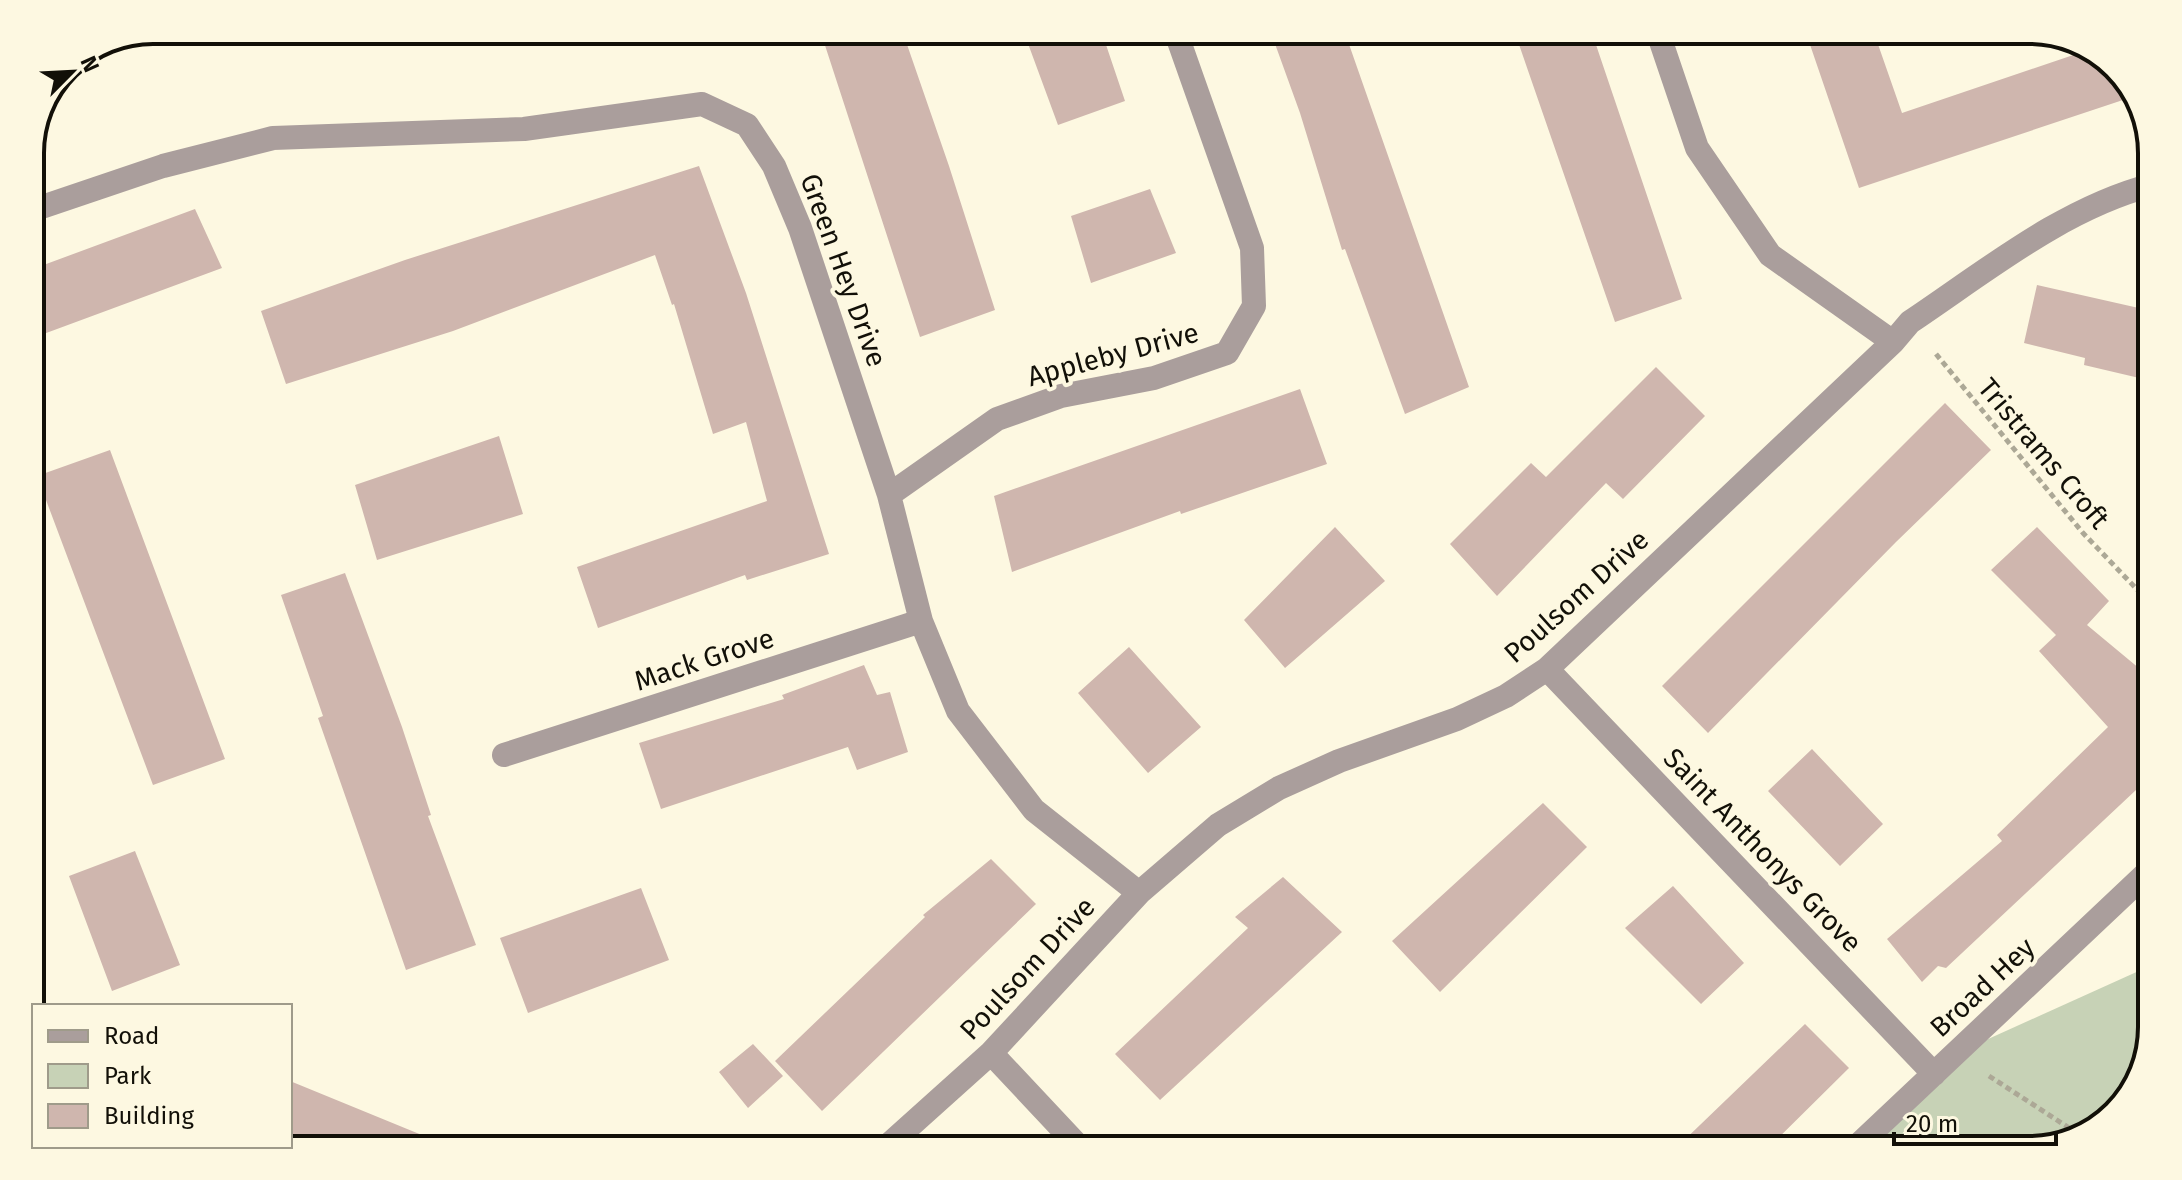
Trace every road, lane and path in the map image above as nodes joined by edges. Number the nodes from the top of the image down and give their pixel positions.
1 (1180, 44) edge
2 (1662, 44) edge
3 (2138, 189) edge
4 (44, 206) edge
5 (1910, 322) junction
6 (1893, 342) junction
7 (889, 495) junction
8 (2138, 590) edge
9 (921, 621) junction
10 (1547, 669) junction
11 (504, 755) dead end
12 (2138, 881) edge
13 (1139, 893) junction
14 (991, 1053) junction
15 (1955, 1054) junction
16 (1934, 1074) junction
17 (2070, 1128) edge
18 (899, 1136) edge
19 (1069, 1136) edge
20 (1868, 1136) edge

1 - 7 street, Appleby Drive
2 - 6 street
3 - 5 street, Poulsom Drive
4 - 7 street, Green Hey Drive
5 - 6 street, Poulsom Drive
5 - 8 path, Tristrams Croft
6 - 10 street, Poulsom Drive
7 - 9 street, Green Hey Drive
9 - 11 street, Mack Grove
9 - 13 street, Green Hey Drive
10 - 13 street, Poulsom Drive
10 - 16 street, Saint Anthonys Grove
12 - 15 street, Broad Hey
13 - 14 street, Poulsom Drive
14 - 18 street, Poulsom Drive
14 - 19 street
15 - 16 street, Broad Hey
15 - 17 path
16 - 20 street, Broad Hey

